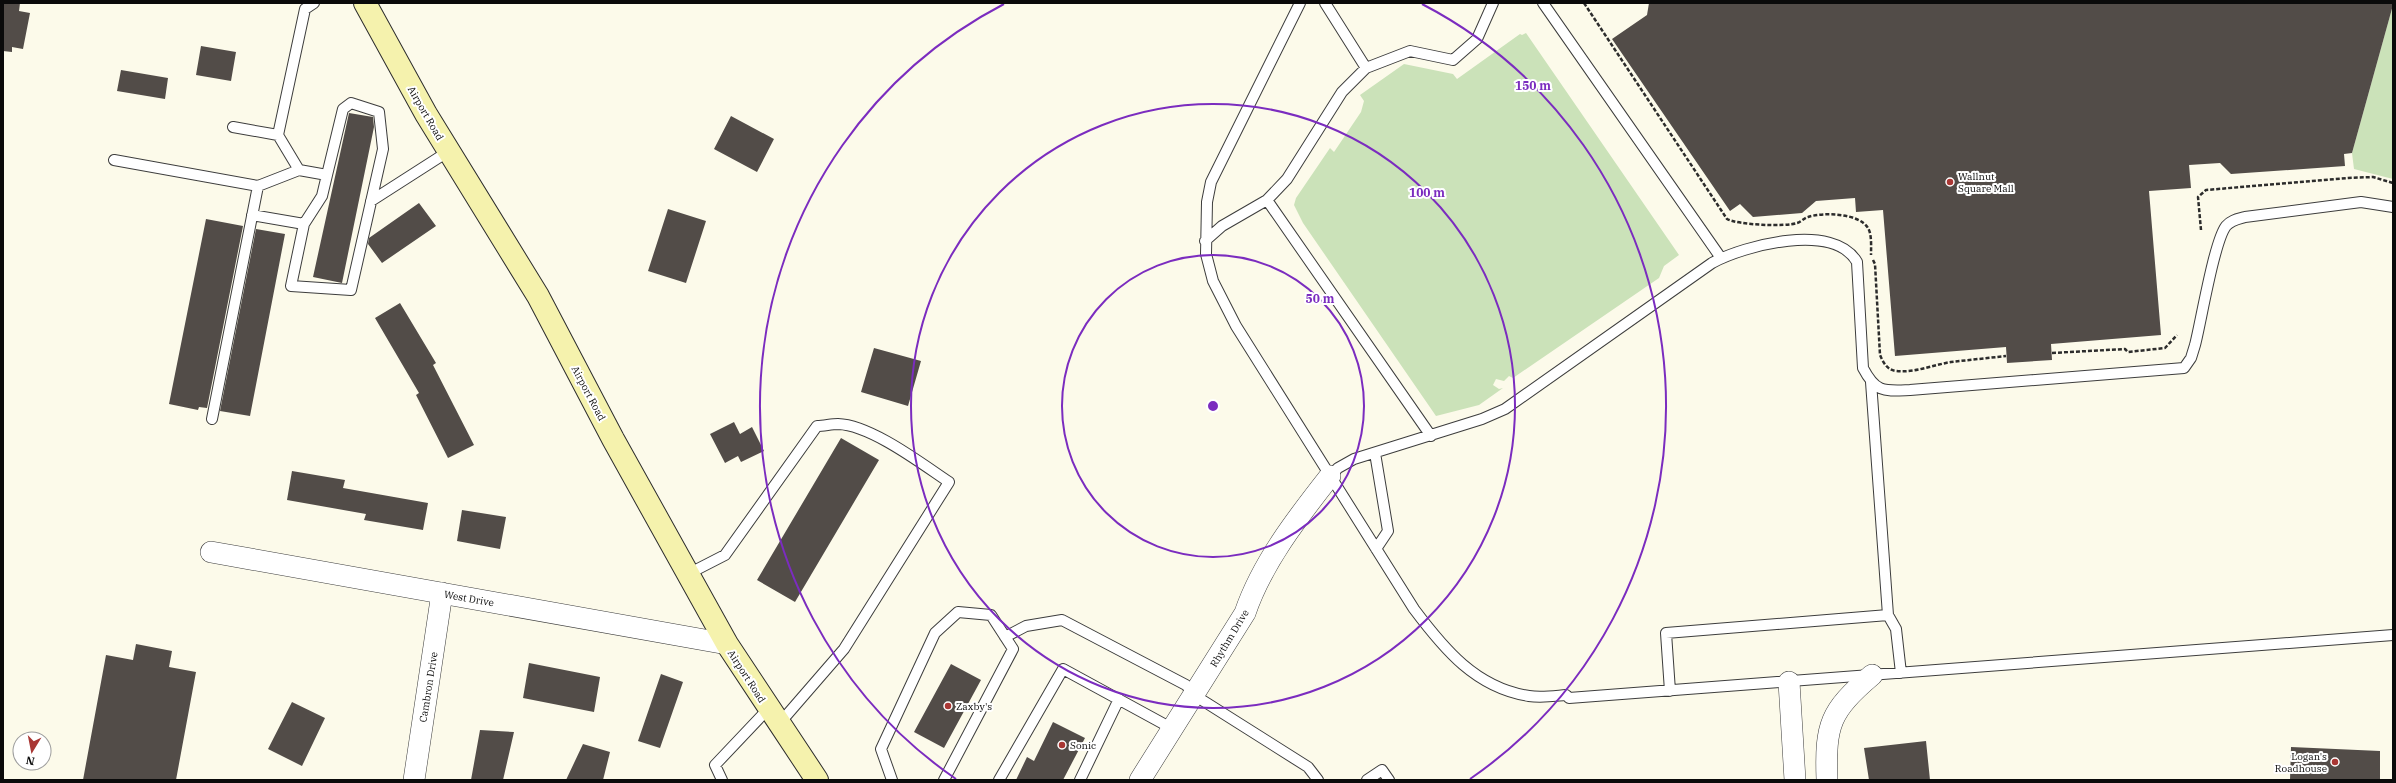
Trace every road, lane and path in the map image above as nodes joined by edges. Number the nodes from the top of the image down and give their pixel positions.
1 (314, 3) edge
2 (365, 3) edge
3 (1300, 3) edge
4 (1325, 3) edge
5 (1493, 3) edge
6 (1584, 3) edge
7 (1547, 4) edge
8 (1366, 68) junction
9 (233, 127) dead end
10 (278, 135) junction
11 (449, 151) junction
12 (114, 160) dead end
13 (299, 170) junction
14 (327, 175) junction
15 (2393, 182) edge
16 (258, 186) junction
17 (1267, 200) junction
18 (371, 201) junction
19 (2393, 207) edge
20 (252, 215) junction
21 (304, 224) junction
22 (2201, 230) dead end
23 (1205, 241) junction
24 (1721, 258) junction
25 (2177, 335) dead end
26 (2052, 353) dead end
27 (2006, 356) dead end
28 (1871, 382) junction
29 (212, 419) dead end
30 (1431, 436) junction
31 (1375, 454) junction
32 (1330, 476) junction
33 (1376, 549) junction
34 (210, 552) dead end
35 (688, 574) junction
36 (442, 593) junction
37 (1888, 615) junction
38 (2393, 635) edge
39 (1005, 637) junction
40 (727, 644) junction
41 (1900, 673) junction
42 (1872, 675) junction
43 (1789, 682) junction
44 (1670, 691) junction
45 (1194, 695) junction
46 (1119, 699) junction
47 (773, 716) junction
48 (1173, 728) junction
49 (414, 780) edge
50 (722, 780) edge
51 (817, 780) edge
52 (892, 780) edge
53 (944, 780) edge
54 (999, 780) edge
55 (1080, 780) edge
56 (1140, 780) edge
57 (1318, 780) edge
58 (1367, 780) edge
59 (1389, 780) edge
60 (1795, 780) edge
61 (1827, 780) edge

1 - 10 lane
2 - 11 street, Airport Road
3 - 23 lane
4 - 8 lane
5 - 8 lane
6 - 27 path
7 - 24 lane
8 - 17 lane
9 - 10 lane
10 - 13 lane
11 - 18 lane
11 - 35 street, Airport Road
12 - 16 lane
13 - 14 lane
13 - 16 lane
14 - 18 lane
14 - 21 lane
15 - 22 path
16 - 20 lane
17 - 23 lane
17 - 30 lane
18 - 21 lane
19 - 28 lane
20 - 21 lane
20 - 29 lane
23 - 32 lane
24 - 28 lane
24 - 30 lane
25 - 26 path
28 - 37 lane
30 - 31 lane
31 - 32 lane
31 - 33 lane
32 - 33 lane
32 - 45 street, Rhythm Drive
33 - 44 lane
34 - 36 street, West Drive
35 - 40 street, Airport Road
35 - 47 lane
36 - 40 street, West Drive
36 - 49 street, Cambron Drive
37 - 41 lane
37 - 44 lane
38 - 41 lane
39 - 45 lane
39 - 52 lane
39 - 53 lane
40 - 47 street, Airport Road
41 - 42 lane
42 - 43 lane
42 - 61 street
43 - 44 lane
43 - 60 street
45 - 48 street, Rhythm Drive
45 - 57 lane
46 - 48 lane
46 - 54 lane
46 - 55 lane
47 - 50 lane
47 - 51 street, Airport Road
48 - 56 street, Rhythm Drive
58 - 59 lane

